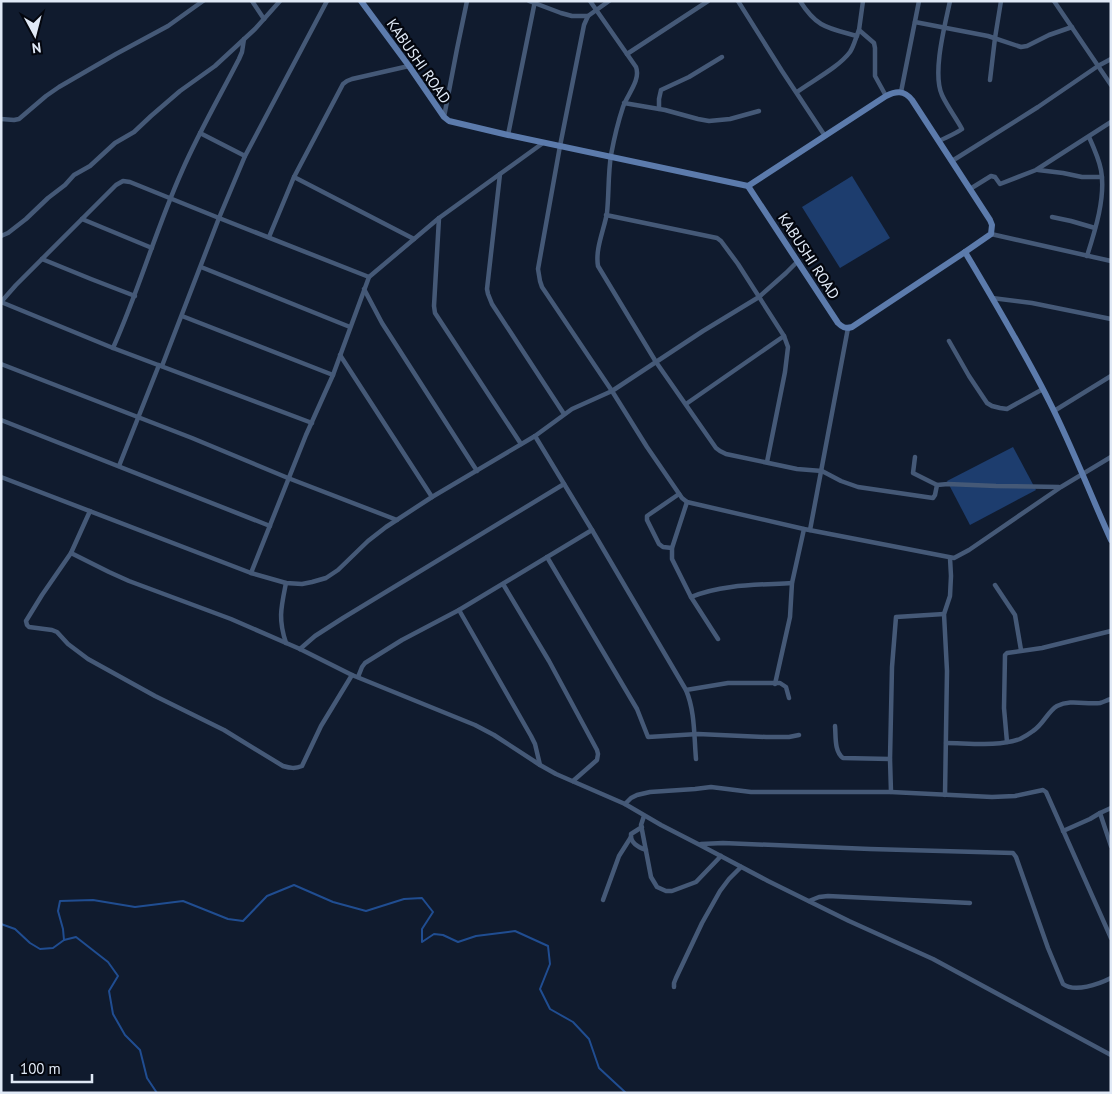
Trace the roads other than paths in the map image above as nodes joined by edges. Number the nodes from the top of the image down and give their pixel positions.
1 (203, 1) edge
2 (252, 1) edge
3 (280, 1) edge
4 (327, 1) edge
5 (361, 1) edge
6 (467, 1) edge
7 (590, 1) edge
8 (609, 1) edge
9 (708, 1) edge
10 (738, 1) edge
11 (800, 1) edge
12 (863, 1) edge
13 (919, 1) edge
14 (950, 1) edge
15 (1001, 1) edge
16 (1054, 1) edge
17 (533, 2) edge
18 (596, 10) junction
19 (588, 16) junction
20 (264, 19) junction
21 (915, 22) junction
22 (1072, 27) junction
23 (945, 28) junction
24 (859, 30) junction
25 (857, 36) junction
26 (995, 38) junction
27 (244, 39) junction
28 (627, 54) junction
29 (722, 58) dead end
30 (1111, 59) edge
31 (409, 66) junction
32 (1098, 66) junction
33 (990, 80) dead end
34 (1111, 85) edge
35 (797, 92) junction
36 (901, 92) junction
37 (886, 96) junction
38 (624, 103) junction
39 (659, 109) junction
40 (759, 111) dead end
41 (444, 117) junction
42 (1, 119) edge
43 (1111, 122) edge
44 (200, 133) junction
45 (508, 135) junction
46 (825, 136) junction
47 (1089, 137) junction
48 (939, 141) junction
49 (543, 143) junction
50 (560, 146) junction
51 (245, 156) junction
52 (611, 156) junction
53 (952, 161) junction
54 (1036, 170) junction
55 (500, 174) junction
56 (294, 177) junction
57 (1102, 177) junction
58 (748, 186) junction
59 (970, 190) junction
60 (171, 199) junction
61 (606, 215) junction
62 (1052, 216) dead end
63 (219, 218) junction
64 (439, 218) junction
65 (82, 219) junction
66 (1095, 228) junction
67 (991, 234) junction
68 (1, 236) edge
69 (269, 237) junction
70 (414, 238) junction
71 (152, 248) junction
72 (964, 252) junction
73 (1087, 256) junction
74 (42, 259) junction
75 (798, 261) junction
76 (1111, 261) edge
77 (201, 267) junction
78 (369, 277) junction
79 (364, 289) junction
80 (135, 296) junction
81 (759, 297) junction
82 (992, 298) junction
83 (1, 302) edge
84 (182, 316) junction
85 (1111, 319) edge
86 (350, 326) junction
87 (848, 328) junction
88 (784, 336) junction
89 (949, 341) dead end
90 (113, 348) junction
91 (340, 355) junction
92 (656, 362) junction
93 (1, 364) edge
94 (161, 365) junction
95 (333, 375) junction
96 (1111, 376) edge
97 (1043, 389) junction
98 (612, 391) junction
99 (686, 404) junction
100 (1054, 411) junction
101 (564, 414) junction
102 (139, 418) junction
103 (1, 420) edge
104 (312, 422) junction
105 (535, 436) junction
106 (520, 444) junction
107 (915, 457) dead end
108 (1111, 457) edge
109 (768, 462) junction
110 (119, 466) junction
111 (477, 471) junction
112 (822, 471) junction
113 (1081, 474) junction
114 (1, 477) edge
115 (288, 478) junction
116 (564, 484) junction
117 (937, 485) junction
118 (1061, 487) junction
119 (679, 494) junction
120 (432, 497) junction
121 (687, 502) junction
122 (90, 511) junction
123 (397, 520) junction
124 (270, 526) junction
125 (804, 529) junction
126 (592, 530) junction
127 (810, 530) junction
128 (1111, 540) edge
129 (672, 548) junction
130 (71, 553) junction
131 (547, 557) junction
132 (950, 558) junction
133 (251, 573) junction
134 (286, 583) junction
135 (792, 583) junction
136 (503, 584) junction
137 (995, 585) dead end
138 (691, 597) junction
139 (459, 610) junction
140 (944, 614) junction
141 (1111, 631) edge
142 (718, 639) dead end
143 (286, 643) junction
144 (300, 649) junction
145 (1022, 650) junction
146 (352, 675) junction
147 (358, 677) junction
148 (775, 684) junction
149 (686, 690) junction
150 (789, 698) dead end
151 (1111, 699) edge
152 (835, 726) dead end
153 (694, 735) junction
154 (799, 735) dead end
155 (1007, 742) junction
156 (946, 743) junction
157 (890, 758) junction
158 (696, 759) dead end
159 (540, 765) junction
160 (573, 781) junction
161 (891, 792) junction
162 (945, 795) junction
163 (625, 804) junction
164 (1111, 808) edge
165 (1100, 813) junction
166 (644, 816) junction
167 (642, 827) junction
168 (1063, 831) junction
169 (630, 837) junction
170 (698, 844) junction
171 (1111, 846) edge
172 (646, 850) junction
173 (721, 856) junction
174 (741, 866) junction
175 (603, 900) dead end
176 (809, 901) junction
177 (970, 902) dead end
178 (1111, 938) edge
179 (1111, 978) edge
180 (674, 987) dead end
181 (1111, 1054) edge

1 - 42 street
2 - 20 street
3 - 20 street
4 - 51 street
5 - 31 main road, KABUSHI ROAD
6 - 41 street
7 - 18 street
8 - 18 street
9 - 28 street
10 - 35 street
11 - 25 street
12 - 24 street
13 - 21 street
14 - 23 street
15 - 26 street
16 - 22 street
17 - 19 street
17 - 45 street
18 - 19 street
18 - 28 street
19 - 50 street
20 - 27 street
21 - 23 street
21 - 36 street
22 - 26 street
22 - 32 street
23 - 26 street
23 - 48 street
24 - 25 street
24 - 37 street
25 - 35 street
26 - 33 street
27 - 44 street
27 - 68 street
28 - 38 street
29 - 39 street
30 - 32 street
31 - 41 main road, KABUSHI ROAD
31 - 56 street
32 - 34 street
32 - 53 street
35 - 46 street
36 - 37 main road
36 - 48 main road
37 - 46 main road
38 - 39 street
38 - 52 street
39 - 40 street
41 - 45 main road, KABUSHI ROAD
43 - 47 street
44 - 51 street
44 - 60 street
45 - 49 main road, KABUSHI ROAD
46 - 58 main road
47 - 54 street
47 - 57 street
48 - 53 main road
49 - 50 main road, KABUSHI ROAD
49 - 55 street
50 - 52 main road, KABUSHI ROAD
50 - 98 street
51 - 63 street
52 - 58 main road, KABUSHI ROAD
52 - 61 street
53 - 59 main road
54 - 57 street
54 - 59 street
55 - 64 street
55 - 101 street
56 - 69 street
56 - 70 street
57 - 66 street
58 - 75 main road, KABUSHI ROAD
59 - 67 main road
60 - 63 street
60 - 65 street
60 - 71 street
61 - 81 street
61 - 92 street
62 - 66 street
63 - 69 street
63 - 77 street
64 - 70 street
64 - 106 street
65 - 71 street
65 - 74 street
66 - 73 street
67 - 72 main road
67 - 73 street
69 - 78 street
70 - 78 street
71 - 80 street
72 - 82 main road
72 - 87 main road
73 - 76 street
74 - 80 street
74 - 83 street
75 - 81 street
75 - 87 main road, KABUSHI ROAD
77 - 84 street
77 - 86 street
78 - 79 street
79 - 86 street
79 - 111 street
80 - 90 street
81 - 88 street
81 - 92 street
82 - 85 street
82 - 97 main road
83 - 90 street
84 - 94 street
84 - 95 street
86 - 91 street
87 - 112 street
88 - 99 street
88 - 109 street
89 - 97 street
90 - 94 street
91 - 95 street
91 - 120 street
92 - 98 street
92 - 99 street
93 - 102 street
94 - 102 street
94 - 104 street
95 - 104 street
96 - 100 street
97 - 100 main road
98 - 101 street
98 - 119 street
99 - 109 street
100 - 113 main road
101 - 105 street
102 - 110 street
102 - 115 street
103 - 110 street
104 - 115 street
105 - 106 street
105 - 116 street
106 - 111 street
107 - 117 street
108 - 113 street
109 - 112 street
110 - 124 street
111 - 120 street
112 - 117 street
112 - 127 street
113 - 118 street
113 - 128 main road
114 - 122 street
115 - 123 street
115 - 124 street
116 - 126 street
116 - 144 street
117 - 118 street
118 - 132 street
119 - 121 street
119 - 129 street
120 - 123 street
121 - 125 street
121 - 129 street
122 - 130 street
122 - 133 street
123 - 134 street
124 - 133 street
125 - 127 street
125 - 135 street
126 - 131 street
126 - 149 street
127 - 132 street
129 - 138 street
130 - 143 street
130 - 146 street
131 - 136 street
131 - 153 street
132 - 140 street
133 - 134 street
134 - 143 street
135 - 138 street
135 - 148 street
136 - 139 street
136 - 160 street
137 - 145 street
138 - 142 street
139 - 147 street
139 - 159 street
140 - 156 street
140 - 157 street
141 - 145 street
143 - 144 street
144 - 146 street
145 - 155 street
146 - 147 street
147 - 159 street
148 - 149 street
148 - 150 street
149 - 153 street
151 - 155 street
152 - 157 street
153 - 154 street
153 - 158 street
155 - 156 street
156 - 162 street
157 - 161 street
159 - 160 street
160 - 163 street
161 - 162 street
161 - 163 street
162 - 168 street
163 - 166 street
164 - 165 street
165 - 168 street
165 - 171 street
166 - 167 street
166 - 170 street
167 - 169 street
167 - 172 street
168 - 178 street
169 - 172 street
169 - 175 street
170 - 173 street
170 - 179 street
172 - 173 street
173 - 174 street
174 - 176 street
174 - 180 street
176 - 177 street
176 - 181 street

